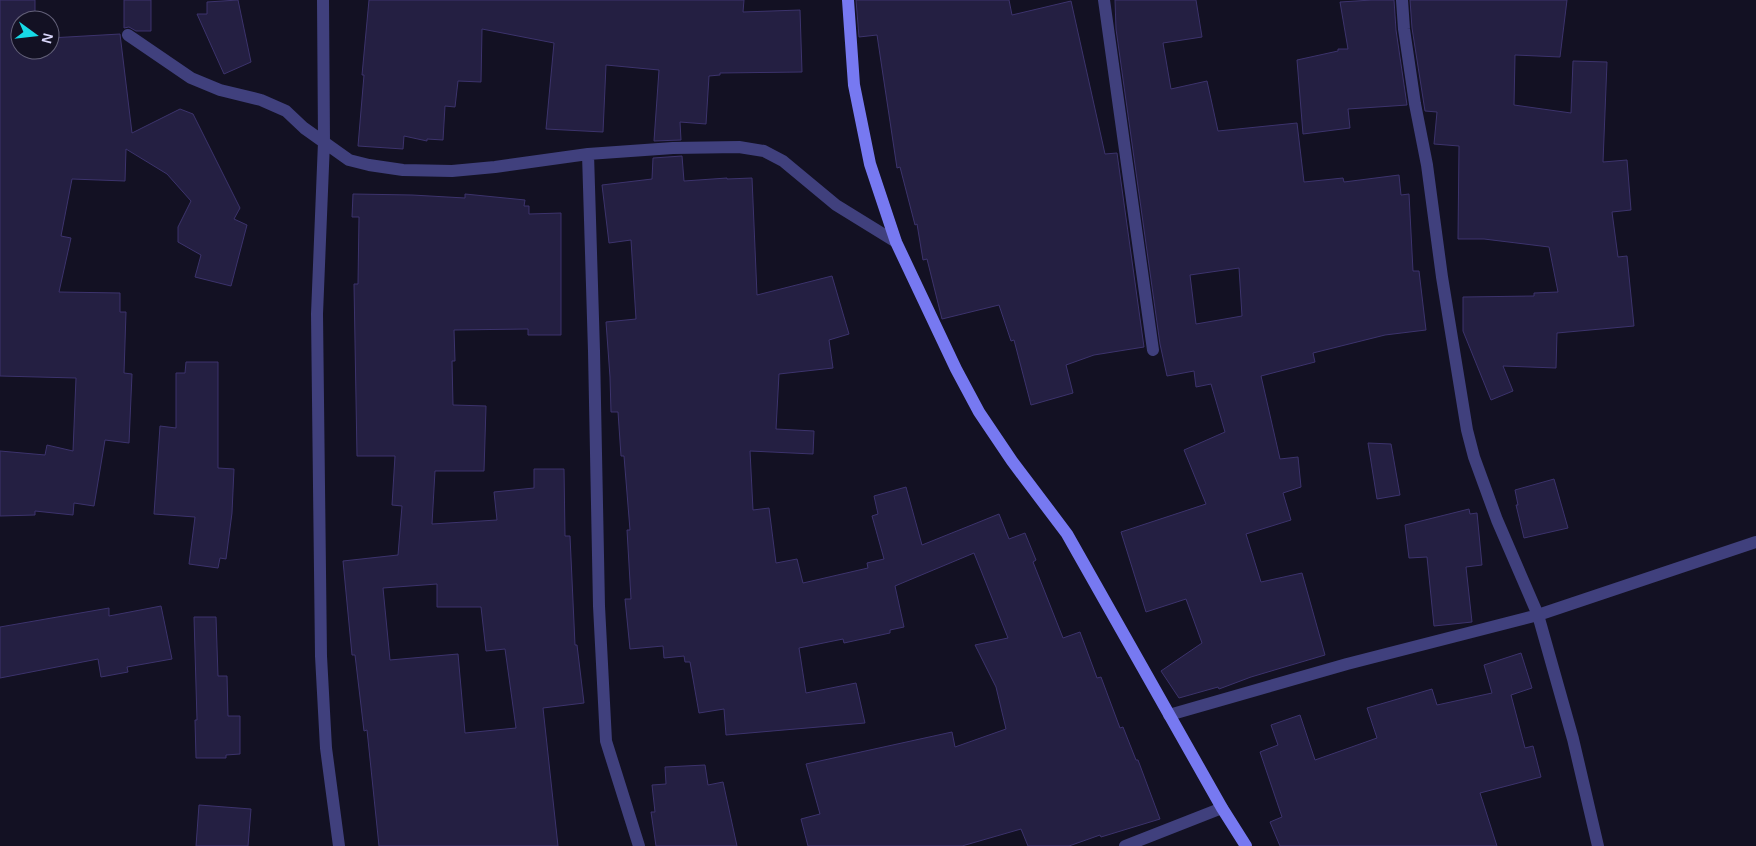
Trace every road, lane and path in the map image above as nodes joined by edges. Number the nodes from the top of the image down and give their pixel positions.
1 (323, 0) edge
2 (848, 0) edge
3 (1104, 0) edge
4 (1402, 0) edge
5 (128, 35) dead end
6 (324, 142) junction
7 (588, 154) junction
8 (896, 242) junction
9 (1153, 350) dead end
10 (1756, 542) edge
11 (1538, 615) junction
12 (1169, 715) junction
13 (1222, 808) junction
14 (339, 846) edge
15 (640, 846) edge
16 (1125, 846) edge
17 (1246, 846) edge
18 (1598, 846) edge

1 - 6 street
2 - 8 street
3 - 9 street
4 - 11 street
5 - 6 street
6 - 7 street
6 - 14 street
7 - 8 street
7 - 15 street
8 - 12 street
10 - 11 street
11 - 12 street
11 - 18 street
12 - 13 street
13 - 16 street
13 - 17 street

